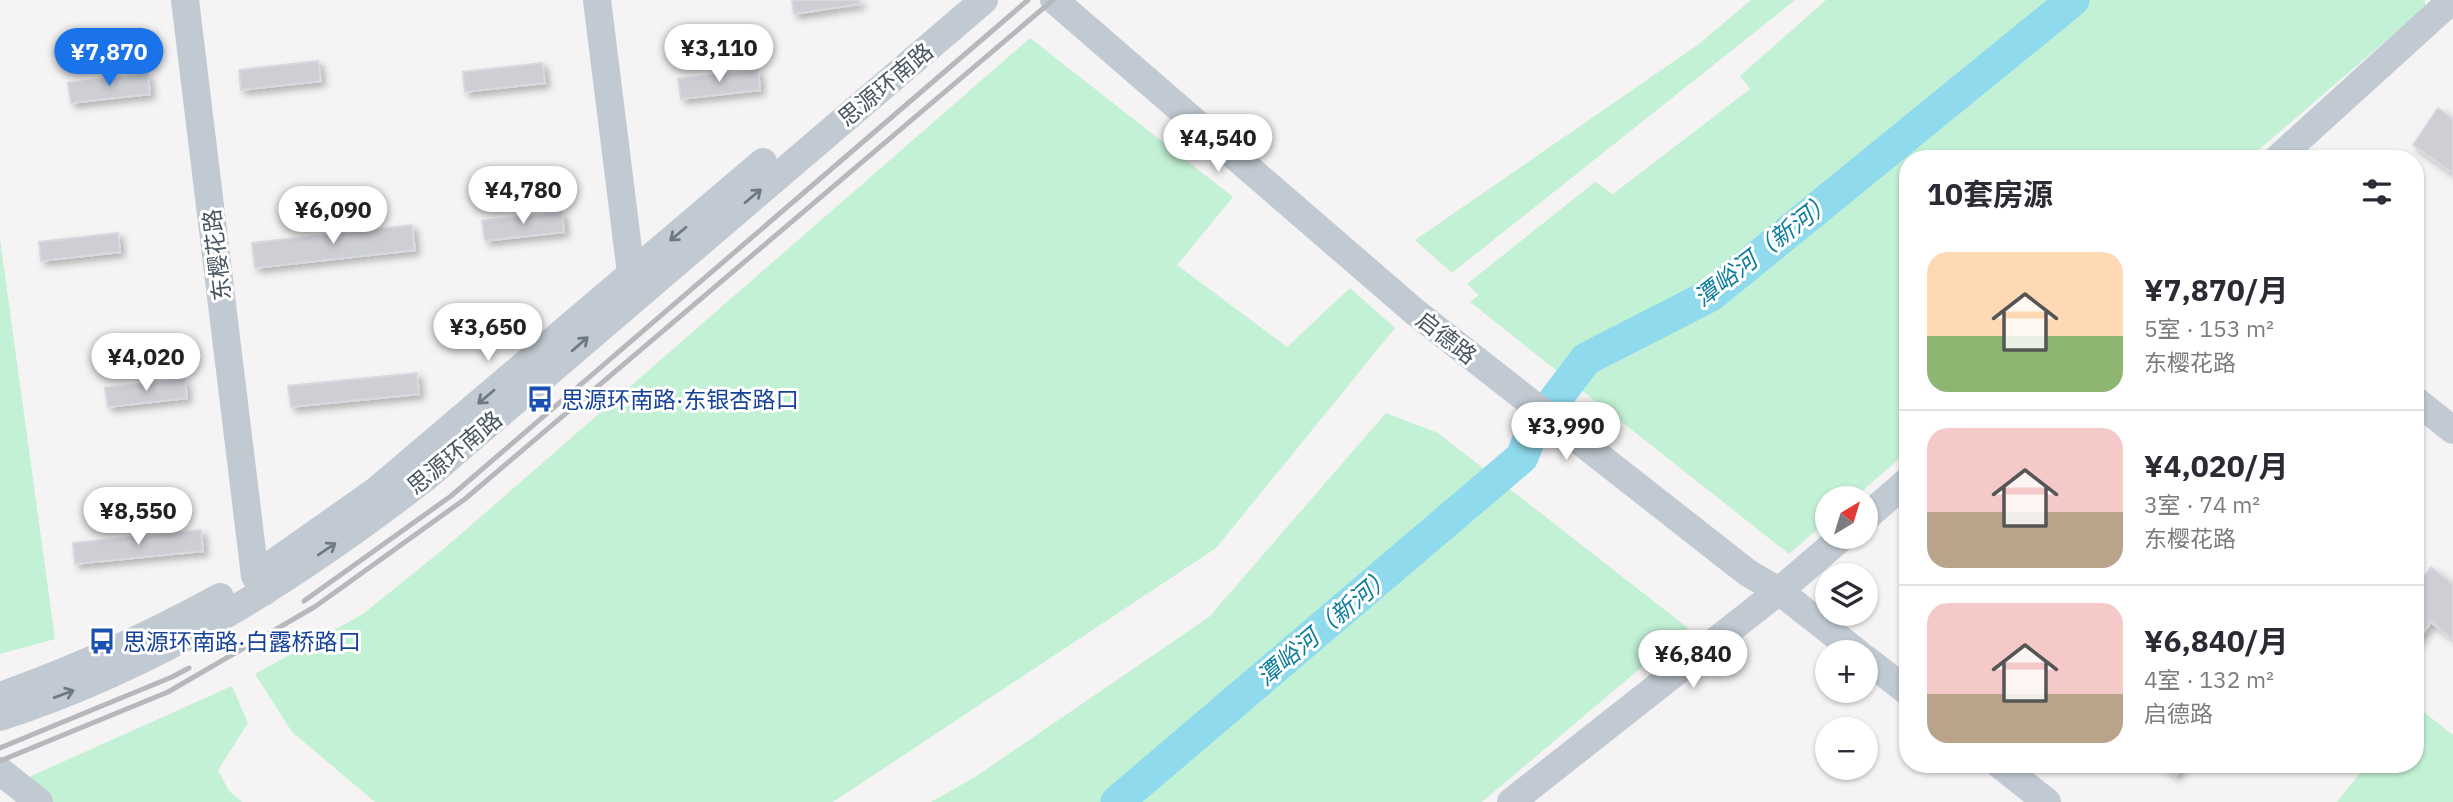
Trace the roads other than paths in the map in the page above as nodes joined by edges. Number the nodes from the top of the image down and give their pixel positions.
1 (185, 0) edge
2 (597, 0) edge
3 (955, 0) edge
4 (984, 0) edge
5 (1054, 0) edge
6 (2452, 0) edge
7 (2287, 150) edge
8 (638, 281) junction
9 (2424, 407) edge
10 (2453, 429) edge
11 (1899, 489) edge
12 (1878, 507) edge
13 (1827, 550) edge
14 (260, 584) junction
15 (1779, 591) junction
16 (1841, 640) edge
17 (1878, 668) edge
18 (1899, 685) edge
19 (0, 696) edge
20 (0, 717) edge
21 (0, 771) edge
22 (2010, 773) edge
23 (39, 802) edge
24 (1511, 802) edge
25 (2047, 802) edge

1 - 14 street, 东樱花路
2 - 8 street
3 -> 8 street, 思源环南路
8 -> 4 street, 思源环南路
5 - 15 street, 启德路
6 - 7 street
8 - 14 street, 思源环南路
9 - 10 street
11 - 12 street
13 - 15 street
14 - 19 street, 思源环南路
20 -> 14 street, 思源环南路
15 - 16 street, 启德路
15 - 24 street
17 - 18 street
21 - 23 street
22 - 25 street

